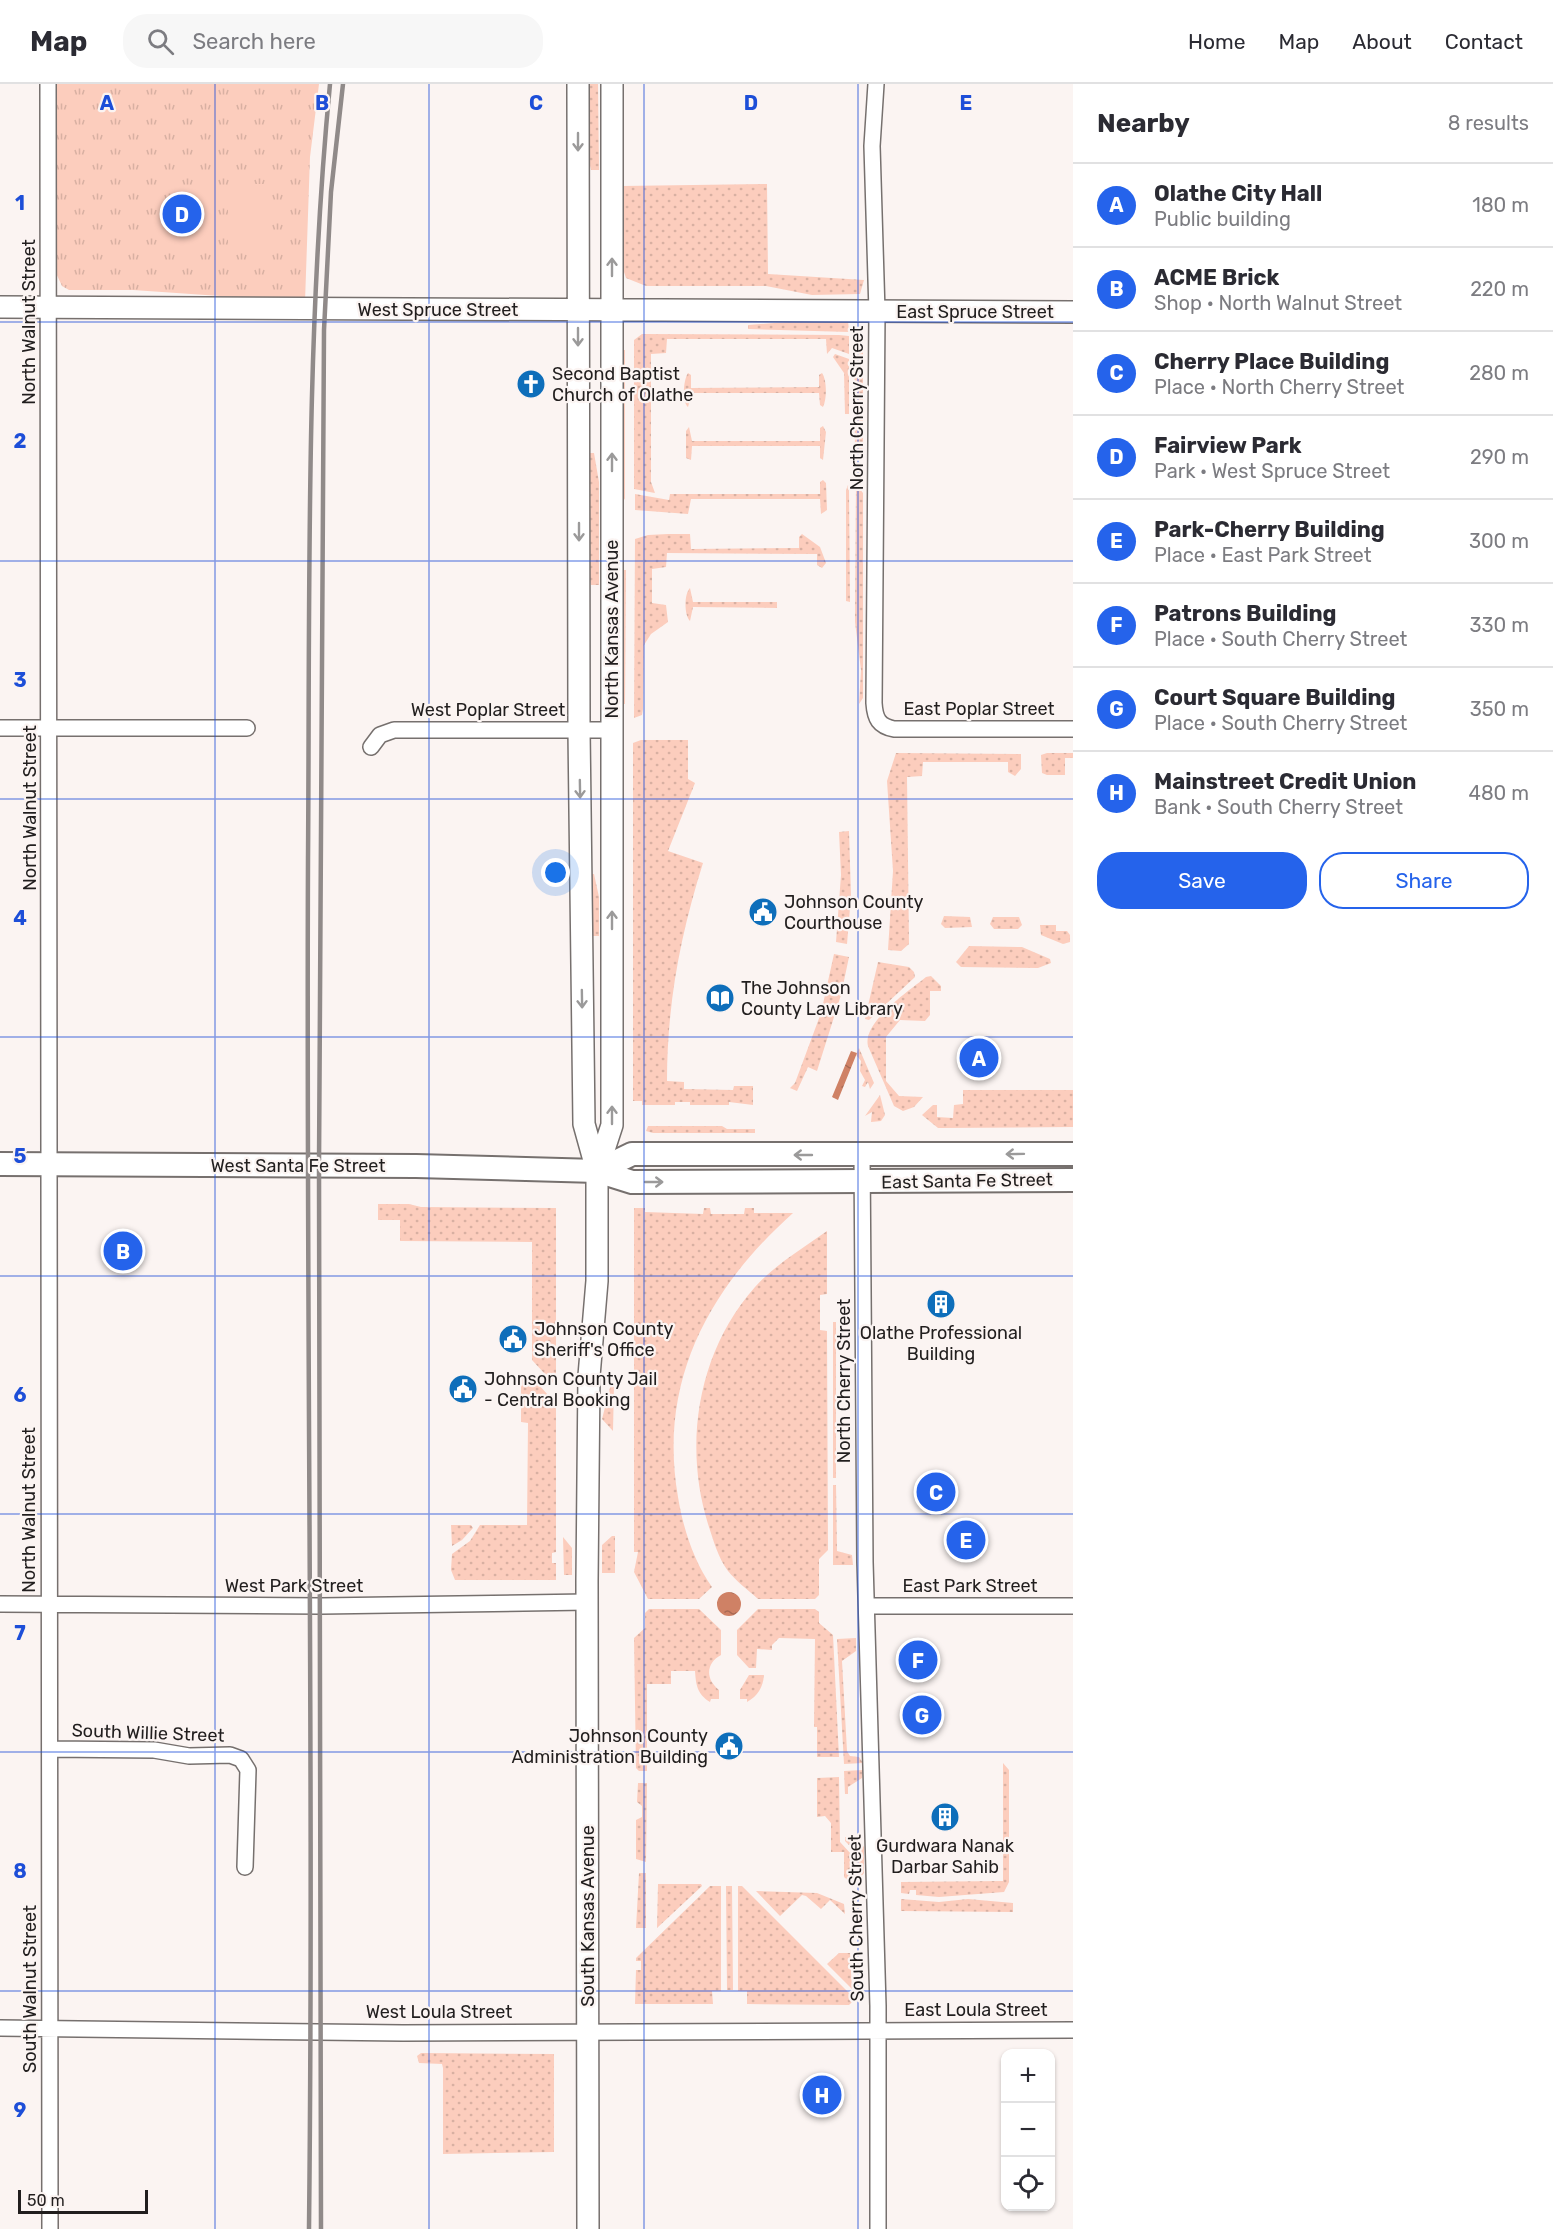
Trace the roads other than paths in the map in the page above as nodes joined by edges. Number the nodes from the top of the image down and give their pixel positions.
1 (48, 84) edge
2 (578, 84) edge
3 (612, 84) edge
4 (876, 84) edge
5 (0, 307) edge
6 (48, 307) junction
7 (578, 312) junction
8 (612, 312) junction
9 (877, 312) junction
10 (1073, 312) edge
11 (885, 727) joint
12 (0, 728) edge
13 (49, 728) junction
14 (248, 728) dead end
15 (1073, 729) edge
16 (579, 730) junction
17 (612, 730) junction
18 (371, 747) dead end
19 (1073, 1154) edge
20 (862, 1155) junction
21 (0, 1164) edge
22 (49, 1164) junction
23 (597, 1171) junction
24 (1073, 1180) edge
25 (862, 1182) junction
26 (587, 1602) junction
27 (0, 1604) edge
28 (48, 1605) junction
29 (868, 1606) junction
30 (1073, 1606) edge
31 (50, 1749) junction
32 (245, 1867) dead end
33 (0, 2028) edge
34 (49, 2028) junction
35 (878, 2030) junction
36 (1073, 2030) edge
37 (588, 2031) junction
38 (50, 2229) edge
39 (588, 2229) edge
40 (878, 2229) edge

1 - 6 street, North Walnut Street
2 -> 7 main road, North Kansas Avenue
8 -> 3 main road, North Kansas Avenue
4 - 9 street, North Cherry Street
5 - 6 main road, West Spruce Street
6 - 7 main road, West Spruce Street
6 - 13 street, North Walnut Street
7 - 8 main road, West Spruce Street
7 -> 16 main road, North Kansas Avenue
8 - 9 main road, West Spruce Street
17 -> 8 main road, North Kansas Avenue
9 - 10 main road, East Spruce Street
9 - 11 street, North Cherry Street
11 - 15 street, East Poplar Street
12 - 13 street
13 - 14 street
13 - 22 street, North Walnut Street
16 - 17 street, West Poplar Street
16 - 18 street, West Poplar Street
16 -> 23 main road, North Kansas Avenue
23 -> 17 main road, North Kansas Avenue
19 -> 20 main road, East Santa Fe Street
20 -> 23 main road, West Santa Fe Street
20 - 25 street, North Cherry Street
21 - 22 main road, West Santa Fe Street
22 - 23 main road, West Santa Fe Street
22 - 28 street, North Walnut Street
23 -> 25 main road, West Santa Fe Street
23 - 26 main road, North Kansas Avenue
24 - 25 main road, East Santa Fe Street
25 - 29 street, North Cherry Street
26 - 28 street, West Park Street
26 - 37 main road, South Kansas Avenue
27 - 28 street, West Park Street
28 - 31 street, South Walnut Street
29 - 30 street, East Park Street
29 - 35 street, South Cherry Street
31 - 32 street, South Willie Street
31 - 34 street, South Walnut Street
33 - 34 street, West Loula Street
34 - 37 street, West Loula Street
34 - 38 street, South Walnut Street
35 - 36 street, East Loula Street
35 - 37 street, West Loula Street
35 - 40 street, South Cherry Street
37 - 39 main road, South Kansas Avenue

